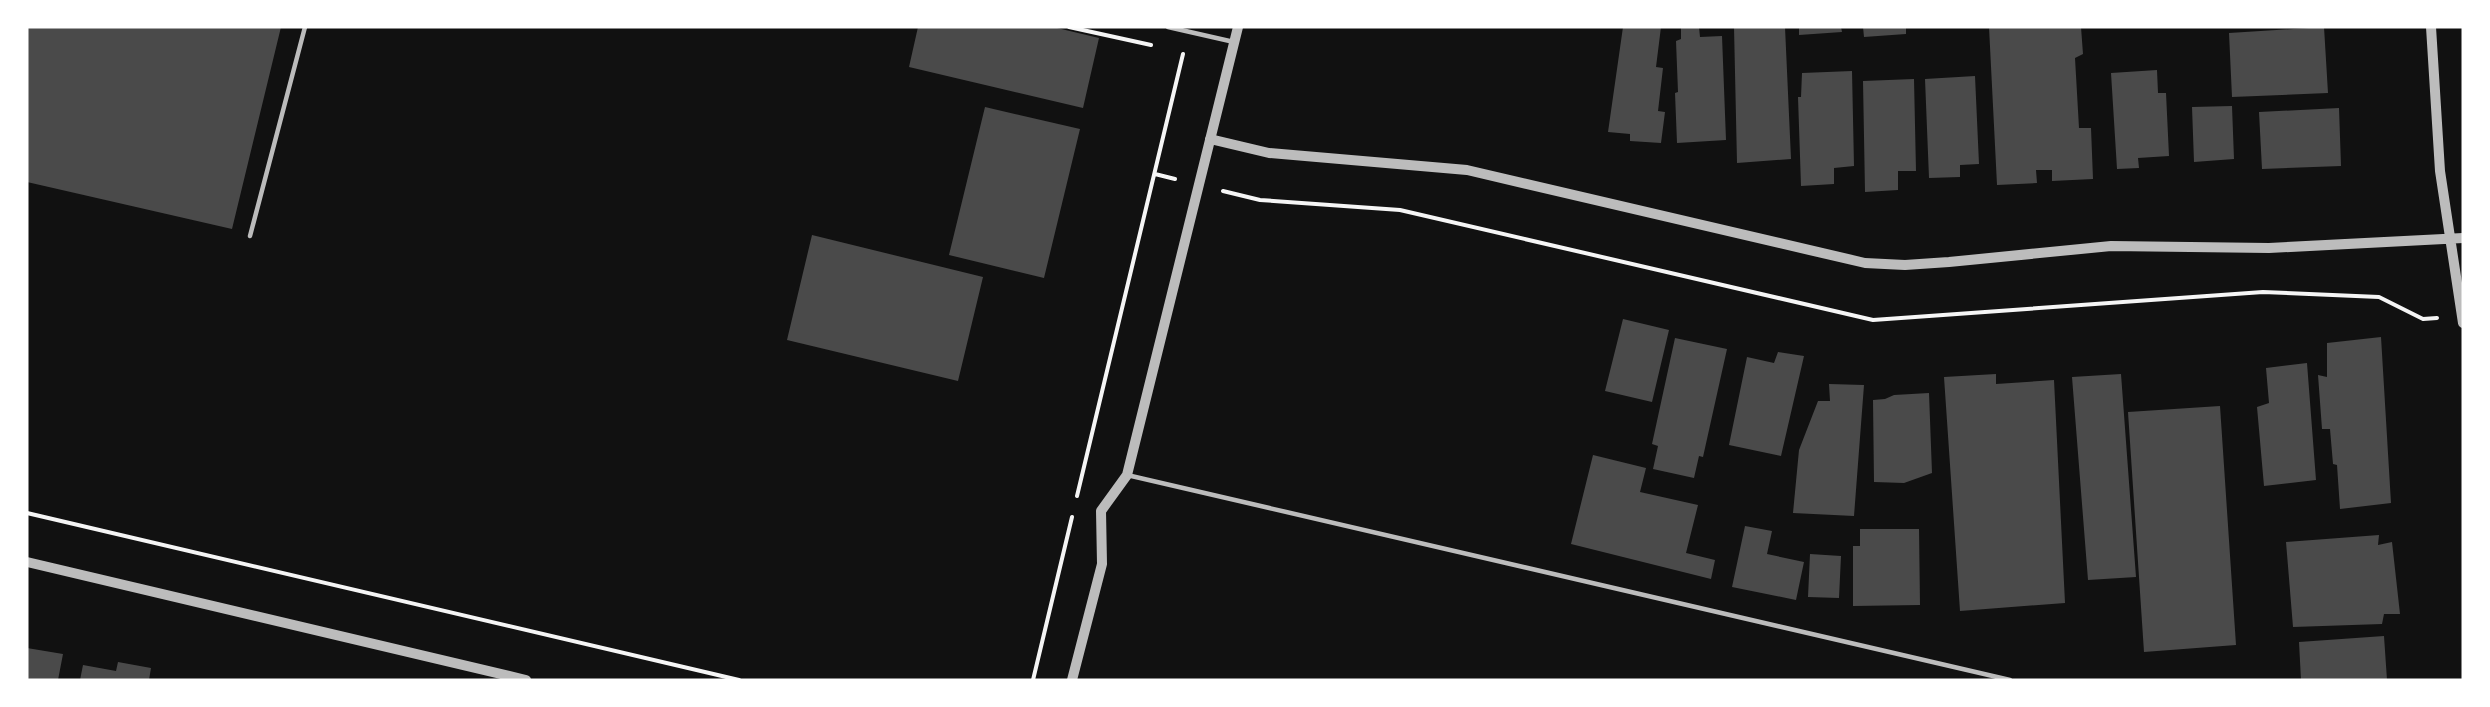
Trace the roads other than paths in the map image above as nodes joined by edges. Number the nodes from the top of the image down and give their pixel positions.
1 (305, 27) edge
2 (1168, 27) edge
3 (1238, 27) edge
4 (2431, 27) edge
5 (1234, 42) junction
6 (1210, 140) junction
7 (250, 236) dead end
8 (2463, 238) edge
9 (2451, 239) junction
10 (2463, 323) edge
11 (1127, 475) junction
12 (27, 562) edge
13 (526, 680) edge
14 (1072, 680) edge
15 (2010, 680) edge

1 - 7 lane
2 - 5 lane
3 - 5 street
4 - 9 street
5 - 6 street
6 - 9 street
6 - 11 street
8 - 9 street
9 - 10 street
11 - 14 street
11 - 15 lane
12 - 13 street

